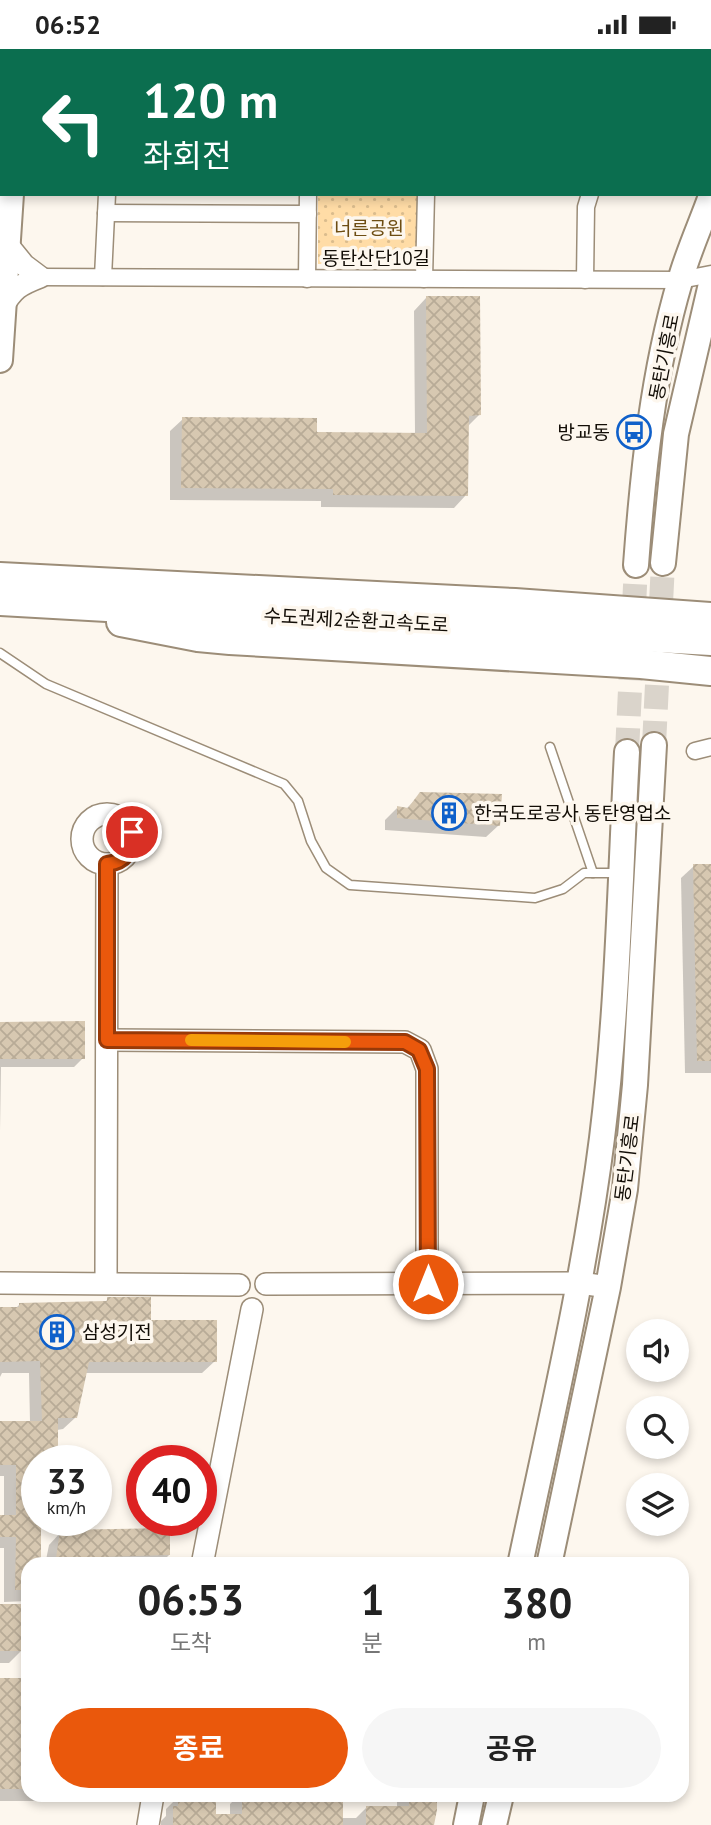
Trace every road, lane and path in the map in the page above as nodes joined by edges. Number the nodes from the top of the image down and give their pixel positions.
1 (11, 196) edge
2 (107, 196) edge
3 (308, 196) edge
4 (426, 196) edge
5 (589, 196) edge
6 (711, 196) edge
7 (106, 213) junction
8 (308, 215) junction
9 (7, 244) junction
10 (711, 274) edge
11 (40, 277) junction
12 (103, 277) junction
13 (307, 278) junction
14 (424, 279) junction
15 (585, 280) junction
16 (680, 280) junction
17 (711, 284) edge
18 (2, 308) junction
19 (0, 360) edge
20 (663, 563) tunnel mouth
21 (636, 565) tunnel mouth
22 (6, 589) edge
23 (711, 596) edge
24 (515, 603) junction
25 (711, 617) edge
26 (711, 641) edge
27 (0, 653) edge
28 (641, 664) junction
29 (711, 666) edge
30 (711, 671) edge
31 (654, 745) tunnel mouth
32 (550, 747) dead end
33 (711, 747) edge
34 (695, 751) dead end
35 (626, 752) tunnel mouth
36 (107, 864) dead end
37 (593, 873) junction
38 (620, 873) junction
39 (107, 1040) junction
40 (0, 1270) edge
41 (0, 1283) edge
42 (37, 1283) junction
43 (106, 1283) junction
44 (580, 1283) junction
45 (266, 1284) junction
46 (428, 1284) junction
47 (239, 1285) junction
48 (608, 1287) junction
49 (252, 1309) junction
50 (204, 1557) edge
51 (522, 1557) edge
52 (551, 1557) edge
53 (152, 1802) edge
54 (471, 1802) edge
55 (499, 1802) edge
56 (148, 1825) edge
57 (466, 1825) edge
58 (494, 1825) edge

1 - 9 main road
2 - 7 street
3 - 8 street
4 - 14 street
5 - 15 street
6 - 16 main road, 동탄기흥로
7 - 8 street
7 - 12 street
8 - 13 street
9 - 11 street
9 - 18 main road
10 - 16 street, 동탄산단10길
11 - 12 street, 동탄산단10길
11 - 18 street
12 - 13 street, 동탄산단10길
13 - 14 street, 동탄산단10길
14 - 15 street, 동탄산단10길
15 - 16 street, 동탄산단10길
16 - 21 main road, 동탄기흥로
17 - 20 main road, 동탄기흥로
18 - 19 main road
22 - 24 highway, 수도권제2순환고속도로
22 - 26 highway, 수도권제2순환고속도로
22 - 28 highway
23 - 24 highway
24 - 25 highway, 수도권제2순환고속도로
27 - 37 lane
28 - 29 highway
28 - 30 highway
31 - 48 main road, 동탄기흥로
32 - 37 lane
33 - 34 street
35 - 38 main road, 동탄기흥로
36 - 39 street
37 - 38 lane
38 - 44 main road, 동탄기흥로
39 - 43 street
39 - 46 street
40 - 42 street
41 - 42 street
42 - 43 street
43 - 47 street
44 - 46 street
44 - 48 street
44 - 51 main road, 동탄기흥로
45 - 46 street
45 - 47 street
45 - 49 street
47 - 49 street
48 - 52 main road, 동탄기흥로
49 - 50 street
53 - 56 street
54 - 57 main road
55 - 58 main road

